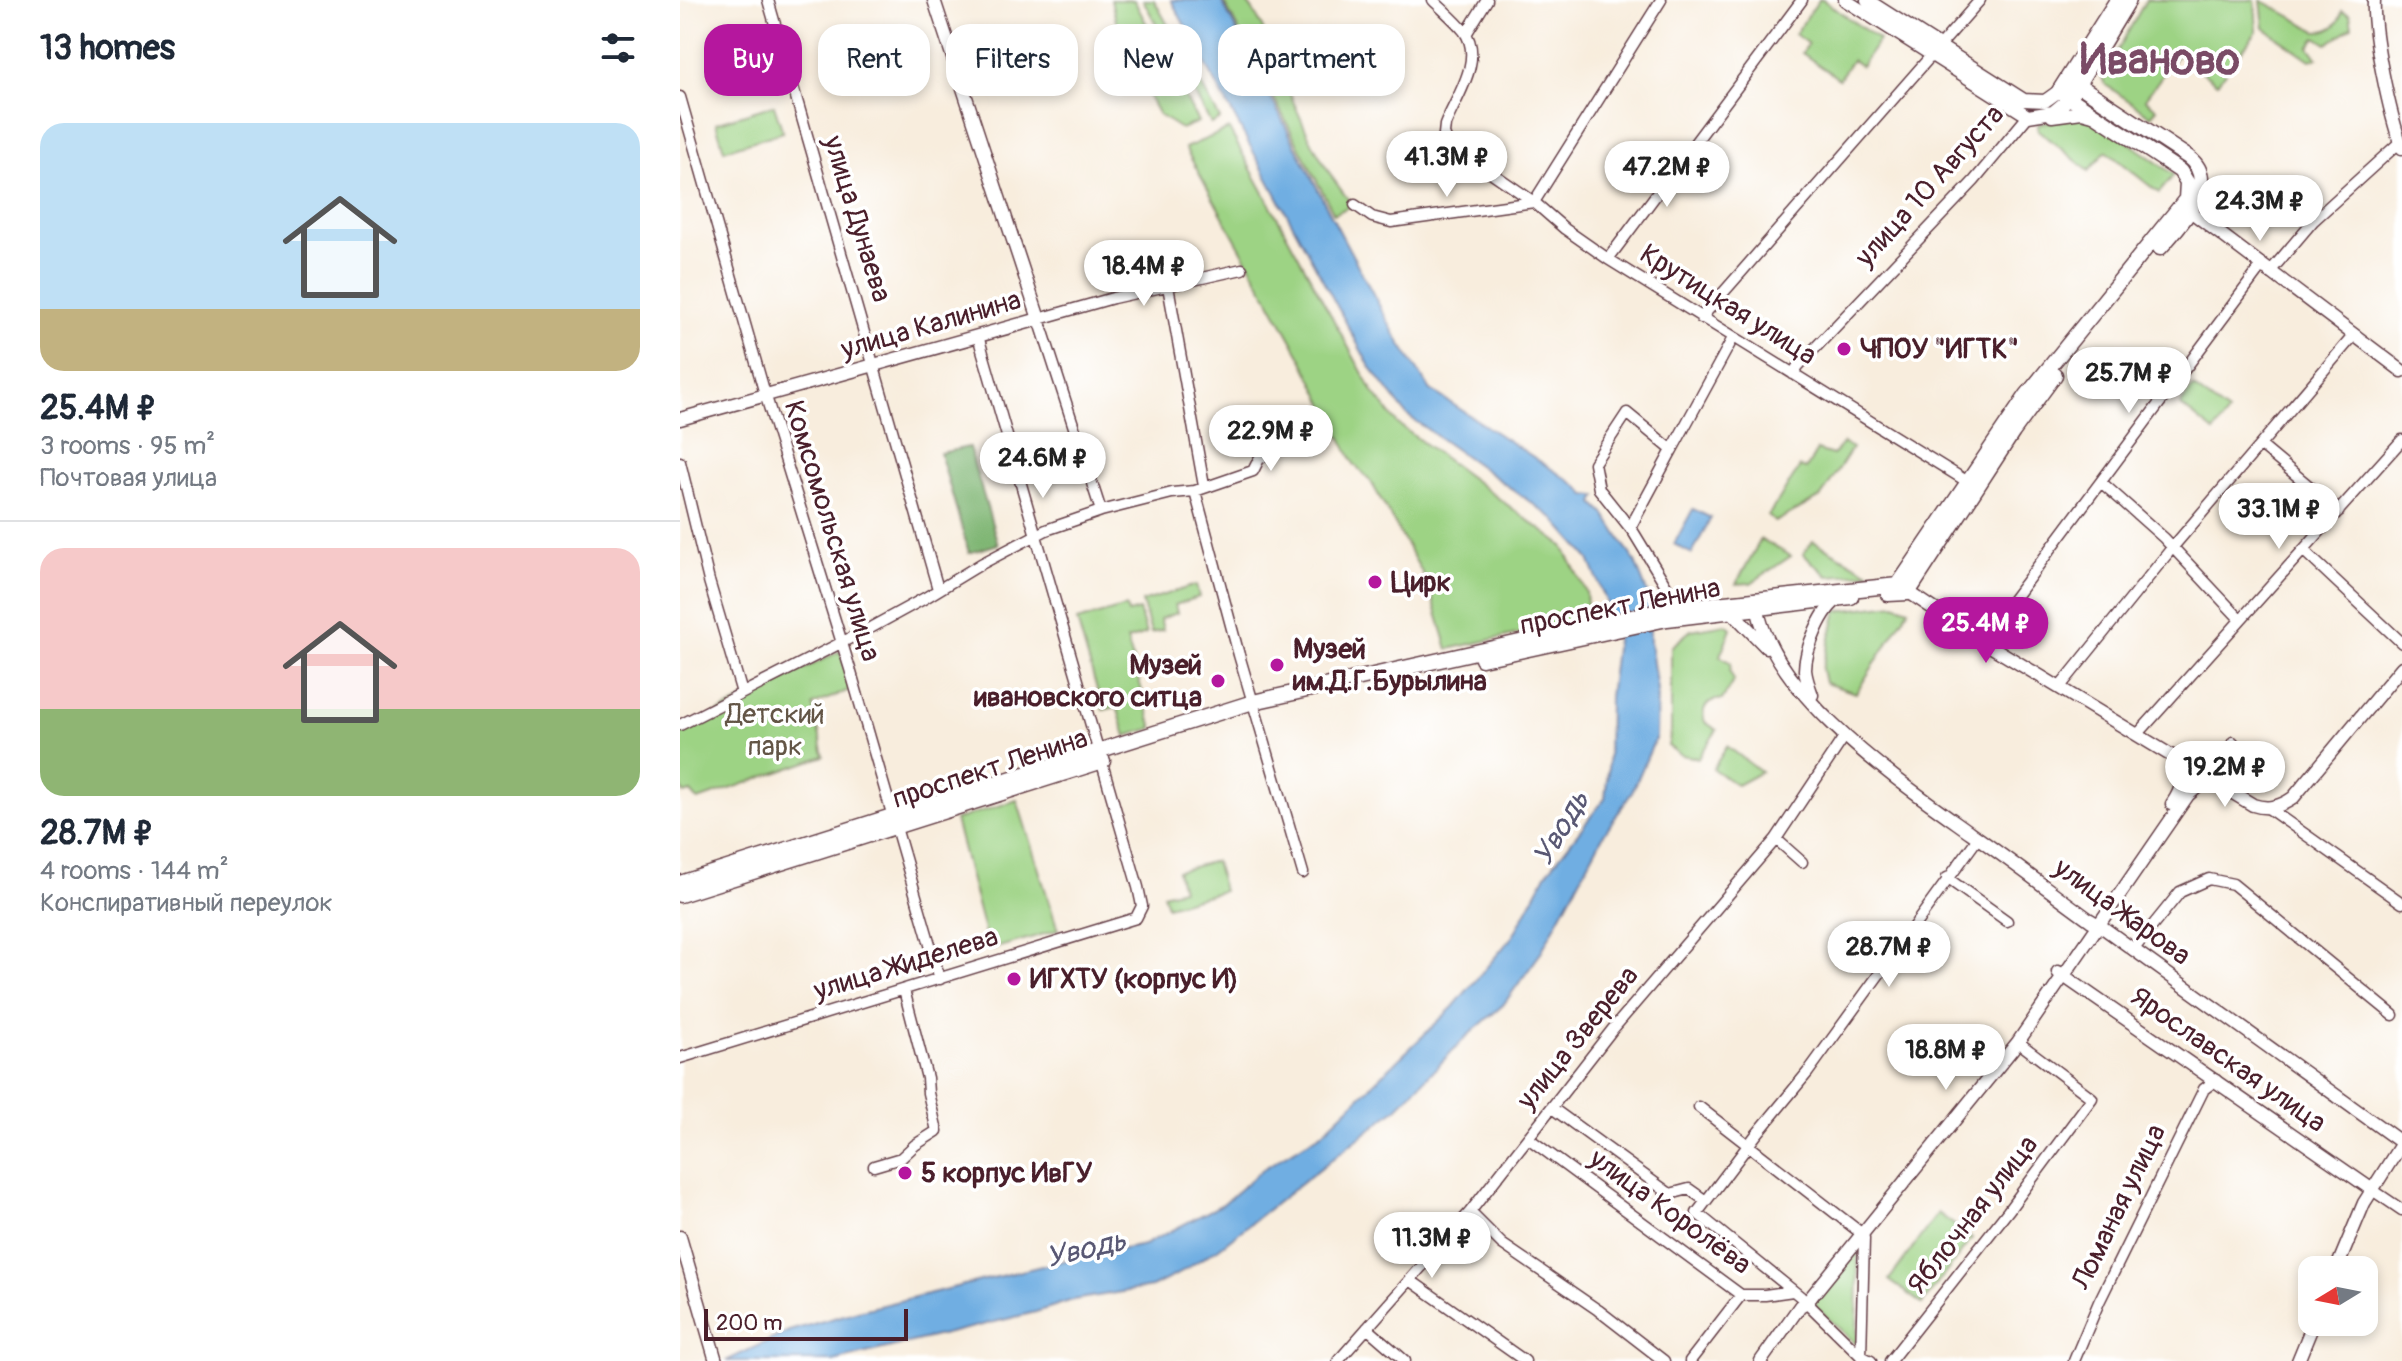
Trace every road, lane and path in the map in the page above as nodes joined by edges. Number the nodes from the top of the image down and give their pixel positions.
1 (768, 0) edge
2 (934, 0) edge
3 (1433, 0) edge
4 (1487, 0) edge
5 (1661, 0) edge
6 (1802, 0) edge
7 (1845, 0) edge
8 (1867, 0) edge
9 (1980, 0) edge
10 (2117, 0) edge
11 (2129, 0) edge
12 (2374, 0) edge
13 (1466, 34) junction
14 (1935, 52) junction
15 (2088, 69) junction
16 (2073, 81) junction
17 (2064, 94) junction
18 (2096, 95) junction
19 (680, 97) edge
20 (2396, 102) edge
21 (2034, 116) junction
22 (2102, 118) junction
23 (2401, 145) edge
24 (1534, 202) junction
25 (1355, 205) dead end
26 (2186, 208) junction
27 (1608, 259) junction
28 (1242, 269) dead end
29 (2265, 270) junction
30 (1168, 286) junction
31 (1701, 318) junction
32 (1039, 319) junction
33 (2354, 335) junction
34 (978, 336) junction
35 (1733, 338) junction
36 (875, 365) junction
37 (2402, 371) edge
38 (1793, 374) junction
39 (765, 396) junction
40 (680, 419) edge
41 (1321, 425) dead end
42 (2402, 440) edge
43 (2260, 445) junction
44 (1672, 450) junction
45 (680, 462) edge
46 (1968, 482) junction
47 (2101, 482) junction
48 (1200, 488) junction
49 (1101, 511) junction
50 (2339, 511) junction
51 (1630, 528) junction
52 (1036, 535) junction
53 (2172, 548) junction
54 (2303, 550) junction
55 (938, 589) junction
56 (1903, 589) junction
57 (1840, 598) junction
58 (1756, 604) junction
59 (1670, 612) junction
60 (1732, 612) junction
61 (2240, 619) junction
62 (842, 641) junction
63 (1982, 641) junction
64 (2402, 643) edge
65 (1782, 663) junction
66 (2402, 667) edge
67 (2059, 688) junction
68 (742, 693) junction
69 (1254, 706) junction
70 (1821, 712) junction
71 (680, 725) edge
72 (2137, 735) junction
73 (1844, 737) junction
74 (2233, 742) dead end
75 (1099, 757) junction
76 (2173, 757) junction
77 (2216, 783) junction
78 (2268, 808) junction
79 (893, 821) junction
80 (1978, 838) junction
81 (1776, 839) junction
82 (1802, 862) dead end
83 (1303, 873) dead end
84 (1947, 878) junction
85 (680, 883) edge
86 (680, 895) edge
87 (2400, 895) edge
88 (2007, 921) dead end
89 (2096, 924) junction
90 (2133, 950) junction
91 (2061, 974) junction
92 (940, 979) junction
93 (904, 990) junction
94 (2393, 1015) dead end
95 (2018, 1042) junction
96 (680, 1058) edge
97 (2216, 1080) junction
98 (1699, 1107) dead end
99 (1552, 1108) junction
100 (1528, 1138) junction
101 (2402, 1143) edge
102 (1748, 1145) junction
103 (874, 1166) dead end
104 (2371, 1189) junction
105 (1706, 1201) junction
106 (2402, 1210) edge
107 (1470, 1212) junction
108 (1858, 1231) junction
109 (680, 1237) edge
110 (2342, 1256) edge
111 (1410, 1280) junction
112 (1741, 1295) junction
113 (1800, 1299) junction
114 (1367, 1328) junction
115 (2308, 1336) edge
116 (715, 1358) edge
117 (1864, 1359) edge
118 (1338, 1361) edge
119 (1405, 1361) edge
120 (1525, 1361) edge
121 (1664, 1361) edge
122 (1690, 1361) edge
123 (1761, 1361) edge
124 (1890, 1361) edge
125 (2074, 1361) edge
126 (2298, 1361) edge

1 - 36 street, улица Дунаева
2 - 32 main road
3 - 13 street
4 - 13 street
5 - 24 street
6 - 27 street
7 - 14 main road
8 - 14 main road
9 - 14 street
10 - 16 highway, улица 10 Августа
11 - 15 highway, улица 10 Августа
12 - 20 main road
13 - 24 street, Крутицкая улица
14 - 17 main road, улица 10 Августа
14 - 21 main road
14 - 31 street
15 - 16 highway, улица 10 Августа
15 - 18 highway
16 - 17 highway, улица 10 Августа
16 - 18 highway
17 - 21 main road, улица 10 Августа
17 - 22 highway
18 - 26 highway
19 - 39 street, Комсомольская улица
20 - 23 main road
21 - 22 main road
21 - 38 street, улица 10 Августа
22 - 26 highway
23 - 29 street
24 - 25 street
24 - 27 street, Крутицкая улица
26 - 29 main road
26 - 46 highway
26 - 56 highway
27 - 31 street, Крутицкая улица
28 - 30 street, улица Калинина
29 - 33 main road
29 - 47 street
30 - 32 street, улица Калинина
30 - 48 street
31 - 35 street, Крутицкая улица
32 - 34 main road, улица Калинина
32 - 49 street
33 - 37 main road
33 - 43 street
34 - 36 main road, улица Калинина
34 - 52 street
35 - 38 street, Крутицкая улица
35 - 44 street
36 - 39 main road, улица Калинина
36 - 55 street, улица Дунаева
38 - 46 street, Крутицкая улица
39 - 40 main road, улица Калинина
39 - 62 street, Комсомольская улица
41 - 48 street
42 - 50 street
43 - 50 street
43 - 53 street
44 - 51 street
44 - 51 street
45 - 68 street
46 - 56 highway
47 - 53 street
47 - 63 street
48 - 49 street
48 - 69 street
49 - 52 street
50 - 54 street
51 - 59 street
52 - 55 street
52 - 75 street
53 - 61 street
53 - 67 street
54 - 61 street
54 - 64 street
55 - 62 street
56 - 57 highway, проспект Ленина
56 - 58 highway, проспект Ленина
56 - 63 main road
57 - 58 highway, проспект Ленина
57 - 70 main road
58 - 59 highway, проспект Ленина
58 - 60 highway, проспект Ленина
58 - 65 main road
59 - 60 highway, проспект Ленина
59 - 69 highway, проспект Ленина
60 - 65 main road
61 - 72 street
62 - 68 street
62 - 79 street, Комсомольская улица
63 - 67 main road
65 - 70 main road, улица Жарова
66 - 78 main road
67 - 72 main road
68 - 71 street
69 - 75 highway, проспект Ленина
69 - 83 street
70 - 73 main road, улица Жарова
72 - 76 main road
73 - 80 main road, улица Жарова
73 - 81 street, улица Зверева
74 - 77 street
75 - 79 highway, проспект Ленина
75 - 92 street, улица Жиделева
76 - 77 main road
76 - 89 main road
77 - 78 main road
77 - 89 main road
78 - 87 street
79 - 85 highway, проспект Ленина
79 - 86 highway, проспект Ленина
79 - 92 street, Комсомольская улица
80 - 84 street
80 - 89 main road, улица Жарова
81 - 82 street
81 - 99 street, улица Зверева
84 - 88 street
84 - 102 street
89 - 90 main road, улица Жарова
89 - 91 main road
90 - 94 street
90 - 101 main road, улица Жарова
91 - 95 main road
91 - 97 main road, Ярославская улица
91 - 108 main road
92 - 93 street, улица Жиделева
93 - 96 street, улица Жиделева
93 - 103 street
95 - 108 main road
95 - 124 street, Яблочная улица
97 - 104 main road, Ярославская улица
97 - 125 street, Ломаная улица
98 - 102 street
99 - 100 street, улица Зверева
99 - 105 street
100 - 107 street, улица Зверева
100 - 112 street, улица Королёва
101 - 104 main road
102 - 105 street
102 - 108 street
104 - 106 street
104 - 110 main road
105 - 113 street
107 - 111 street, улица Зверева
107 - 121 street
108 - 113 main road
108 - 117 street
109 - 116 main road
111 - 114 street, улица Зверева
111 - 120 street
112 - 113 street, улица Королёва
112 - 122 street
113 - 117 street
113 - 123 main road
114 - 118 street, улица Зверева
114 - 119 street
115 - 126 main road

